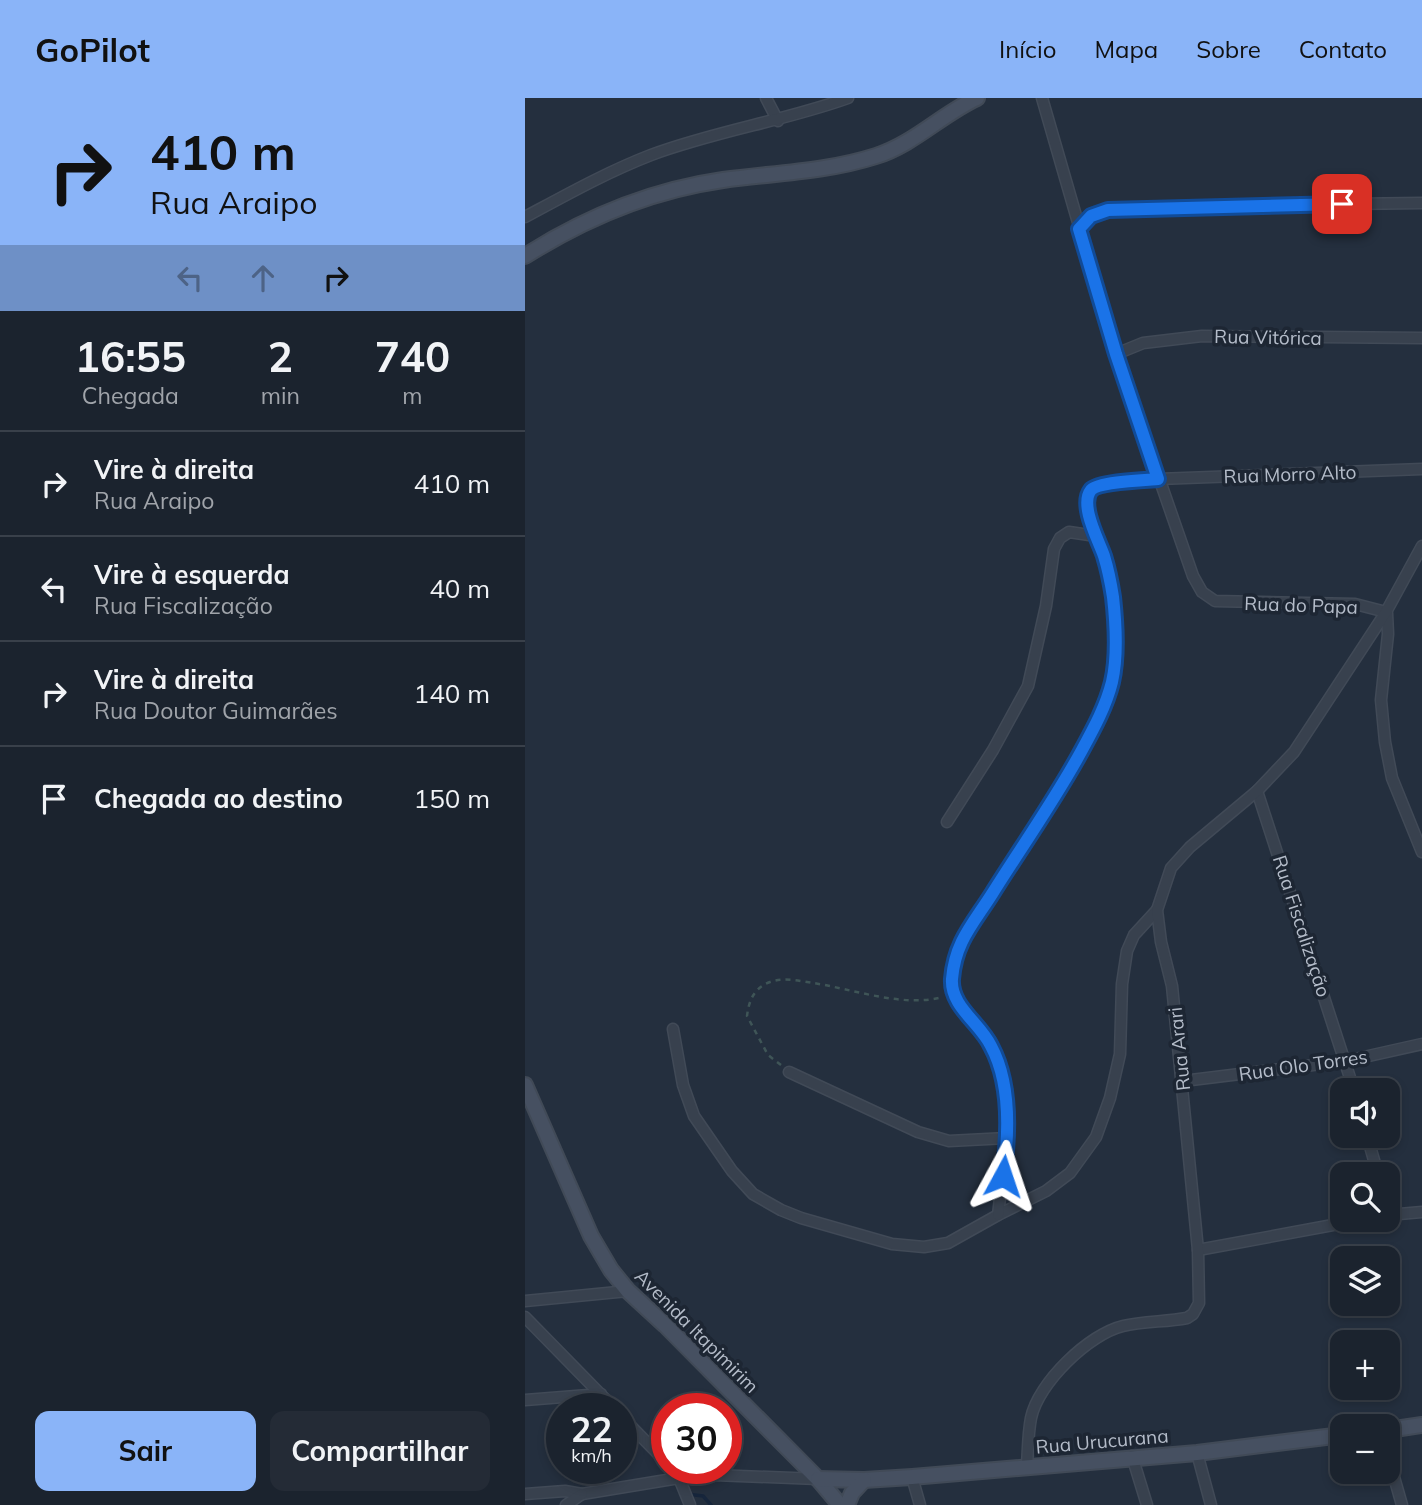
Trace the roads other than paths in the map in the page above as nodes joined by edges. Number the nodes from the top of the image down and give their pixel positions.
1 (766, 98) edge
2 (848, 98) edge
3 (977, 98) edge
4 (1042, 98) edge
5 (778, 121) junction
6 (1422, 203) edge
7 (525, 217) edge
8 (1079, 229) junction
9 (525, 256) edge
10 (1422, 338) edge
11 (1116, 354) junction
12 (1422, 469) edge
13 (1158, 479) junction
14 (1096, 536) junction
15 (1422, 546) edge
16 (1387, 612) junction
17 (1257, 791) junction
18 (947, 822) dead end
19 (1422, 852) edge
20 (1157, 910) junction
21 (673, 1030) dead end
22 (1422, 1044) edge
23 (1346, 1061) junction
24 (789, 1072) road end
25 (1351, 1078) edge
26 (1183, 1081) junction
27 (525, 1085) edge
28 (1007, 1138) junction
29 (1422, 1212) edge
30 (1400, 1213) edge
31 (998, 1214) junction
32 (1330, 1226) edge
33 (1198, 1250) junction
34 (628, 1291) junction
35 (525, 1301) edge
36 (525, 1317) edge
37 (600, 1393) edge
38 (546, 1398) edge
39 (525, 1400) edge
40 (1422, 1425) edge
41 (1400, 1428) edge
42 (637, 1432) edge
43 (1330, 1436) edge
44 (651, 1447) edge
45 (1197, 1453) junction
46 (1132, 1457) junction
47 (1027, 1466) junction
48 (742, 1475) edge
49 (912, 1477) junction
50 (818, 1479) junction
51 (864, 1480) junction
52 (651, 1483) edge
53 (681, 1484) edge
54 (1396, 1484) edge
55 (596, 1492) junction
56 (525, 1494) edge
57 (582, 1494) junction
58 (566, 1505) edge
59 (599, 1505) edge
60 (690, 1505) edge
61 (839, 1505) edge
62 (847, 1505) edge
63 (920, 1505) edge
64 (1147, 1505) edge
65 (1211, 1505) edge
66 (1402, 1505) edge

1 - 5 street
2 - 5 street
3 - 9 main road
4 - 8 street
5 - 7 street
6 - 8 street
8 - 11 street
10 - 11 street, Rua Vitórica
11 - 13 street
12 - 13 street, Rua Morro Alto
13 - 14 street, Rua Morro Alto
13 - 16 street, Rua do Papa
14 - 18 street
14 - 28 street
15 - 16 street, Rua Arari
16 - 17 street, Rua Arari
16 - 19 street
17 - 20 street, Rua Arari
17 - 23 street, Rua Fiscalização
20 - 26 street, Rua Arari
20 - 31 street
21 - 31 street
22 - 23 street, Rua Olo Torres
23 - 25 street, Rua Fiscalização
23 - 26 street, Rua Olo Torres
24 - 28 street
26 - 33 street, Rua Arari
27 - 34 main road, Avenida Itapimirim
28 - 31 street
29 - 30 street
32 - 33 street
33 - 47 street, Rua Arari
34 - 35 street
34 - 50 main road, Avenida Itapimirim
36 - 37 street
38 - 39 street
40 - 41 main road
42 - 44 street
43 - 45 main road, Rua Urucurana
45 - 46 main road, Rua Urucurana
45 - 65 street
46 - 47 main road, Rua Urucurana
46 - 64 street
47 - 49 main road, Rua Urucurana
48 - 50 street, Rua Urucurana
49 - 51 main road, Rua Urucurana
49 - 63 street
50 - 51 main road, Rua Urucurana
50 - 61 main road, Avenida Itapimirim
51 - 62 main road
52 - 55 street, Rua Urucurana
53 - 60 street
54 - 66 street
55 - 57 street, Rua Urucurana
55 - 59 street
56 - 57 street, Rua Urucurana
57 - 58 street

